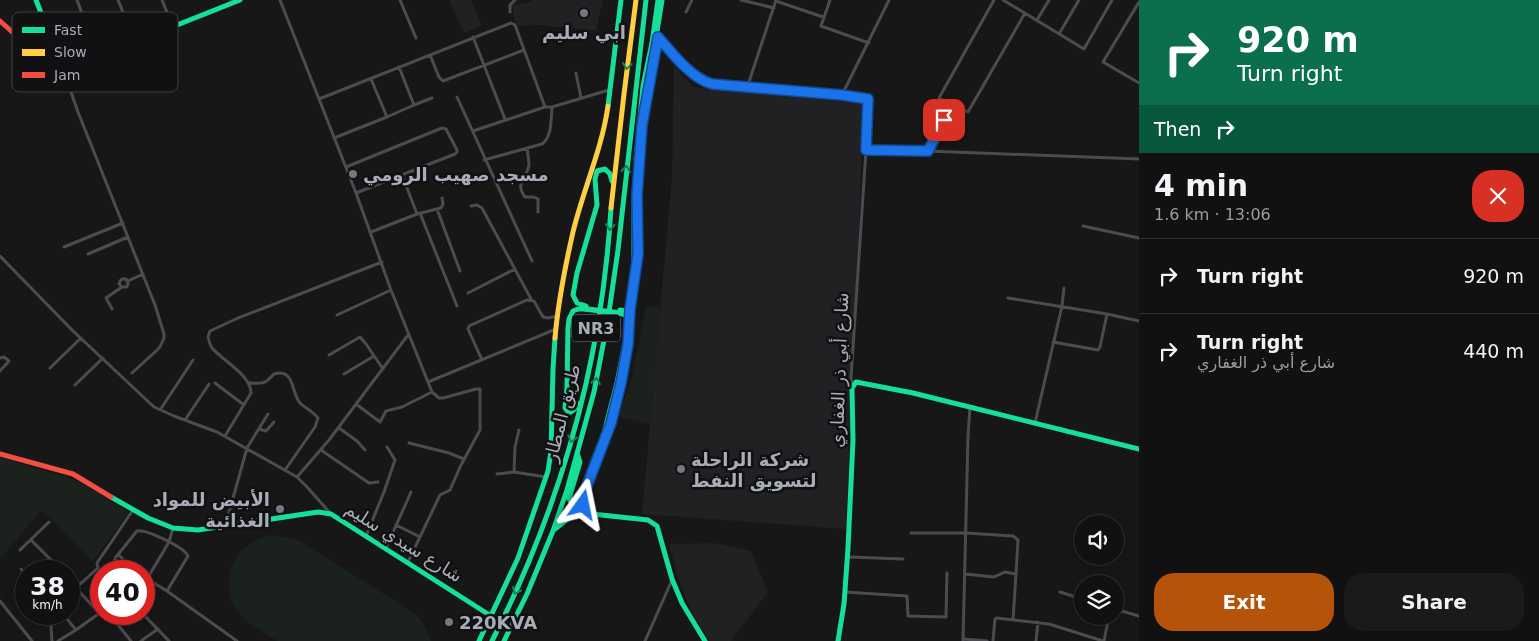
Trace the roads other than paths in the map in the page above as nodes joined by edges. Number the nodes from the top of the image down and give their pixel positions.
1 (36, 0) edge
2 (77, 0) edge
3 (118, 0) edge
4 (162, 0) edge
5 (240, 0) edge
6 (280, 0) edge
7 (400, 0) edge
8 (515, 0) edge
9 (621, 0) edge
10 (636, 0) edge
11 (646, 0) edge
12 (660, 0) edge
13 (692, 0) edge
14 (741, 0) edge
15 (776, 0) edge
16 (830, 0) edge
17 (889, 0) edge
18 (994, 0) edge
19 (1003, 0) edge
20 (1049, 0) edge
21 (1079, 0) edge
22 (1112, 0) edge
23 (1139, 2) edge
24 (774, 8) junction
25 (41, 12) edge
26 (81, 12) edge
27 (123, 12) edge
28 (167, 12) edge
29 (510, 12) dead end
30 (686, 12) dead end
31 (1025, 13) junction
32 (823, 17) junction
33 (1037, 20) junction
34 (0, 21) edge
35 (178, 25) edge
36 (12, 31) edge
37 (1059, 34) junction
38 (473, 37) junction
39 (655, 37) junction
40 (416, 38) dead end
41 (869, 43) junction
42 (524, 50) junction
43 (430, 55) junction
44 (484, 64) junction
45 (399, 67) junction
46 (576, 72) dead end
47 (371, 78) junction
48 (1139, 83) edge
49 (747, 88) junction
50 (610, 90) junction
51 (71, 92) edge
52 (842, 95) junction
53 (457, 97) dead end
54 (319, 98) junction
55 (432, 98) dead end
56 (581, 98) junction
57 (414, 105) junction
58 (952, 105) junction
59 (545, 107) junction
60 (552, 107) junction
61 (386, 117) junction
62 (506, 119) junction
63 (474, 131) junction
64 (334, 138) junction
65 (527, 148) junction
66 (866, 150) junction
67 (928, 151) junction
68 (1139, 159) edge
69 (484, 160) junction
70 (346, 167) junction
71 (402, 175) junction
72 (591, 181) junction
73 (613, 191) junction
74 (356, 193) junction
75 (442, 198) dead end
76 (471, 206) dead end
77 (437, 209) junction
78 (538, 212) dead end
79 (418, 214) junction
80 (123, 223) junction
81 (1084, 226) dead end
82 (371, 232) junction
83 (128, 237) junction
84 (1139, 238) edge
85 (64, 247) dead end
86 (88, 254) dead end
87 (0, 256) edge
88 (532, 261) dead end
89 (382, 262) junction
90 (515, 269) junction
91 (460, 271) dead end
92 (143, 274) junction
93 (128, 281) junction
94 (122, 287) junction
95 (1064, 288) dead end
96 (391, 290) junction
97 (468, 293) dead end
98 (1008, 298) dead end
99 (531, 299) junction
100 (457, 306) dead end
101 (1062, 306) junction
102 (586, 308) junction
103 (112, 309) dead end
104 (630, 309) junction
105 (620, 312) junction
106 (1107, 314) junction
107 (337, 315) dead end
108 (557, 316) junction
109 (629, 316) junction
110 (1139, 321) edge
111 (556, 329) junction
112 (409, 334) junction
113 (81, 338) junction
114 (1053, 342) junction
115 (593, 345) junction
116 (329, 355) dead end
117 (374, 356) junction
118 (0, 358) edge
119 (103, 358) junction
120 (193, 360) dead end
121 (482, 360) junction
122 (50, 368) dead end
123 (383, 369) junction
124 (0, 371) edge
125 (132, 373) dead end
126 (344, 374) dead end
127 (215, 382) dead end
128 (428, 382) junction
129 (248, 383) junction
130 (209, 384) dead end
131 (75, 385) dead end
132 (852, 388) junction
133 (432, 392) junction
134 (356, 404) junction
135 (244, 405) junction
136 (970, 406) junction
137 (160, 410) junction
138 (268, 414) dead end
139 (185, 420) junction
140 (274, 422) dead end
141 (1034, 424) junction
142 (339, 428) junction
143 (259, 429) junction
144 (519, 430) dead end
145 (225, 436) junction
146 (409, 443) dead end
147 (387, 447) dead end
148 (247, 448) junction
149 (1139, 449) edge
150 (321, 450) junction
151 (365, 450) dead end
152 (577, 453) junction
153 (0, 454) edge
154 (464, 459) junction
155 (285, 470) junction
156 (514, 472) junction
157 (497, 474) dead end
158 (297, 477) junction
159 (546, 477) junction
160 (378, 482) dead end
161 (411, 492) dead end
162 (583, 503) junction
163 (133, 510) junction
164 (588, 512) junction
165 (331, 514) junction
166 (49, 522) dead end
167 (396, 526) junction
168 (225, 527) junction
169 (173, 528) junction
170 (553, 531) junction
171 (911, 533) dead end
172 (966, 533) junction
173 (366, 536) junction
174 (420, 537) junction
175 (31, 540) junction
176 (169, 542) junction
177 (386, 548) junction
178 (20, 550) dead end
179 (118, 554) junction
180 (848, 557) junction
181 (903, 558) dead end
182 (51, 560) edge
183 (99, 560) edge
184 (115, 560) edge
185 (123, 560) edge
186 (408, 562) junction
187 (155, 563) edge
188 (947, 573) dead end
189 (965, 574) junction
190 (1016, 574) junction
191 (90, 575) edge
192 (672, 579) junction
193 (80, 584) edge
194 (155, 584) edge
195 (167, 591) junction
196 (80, 592) edge
197 (845, 592) junction
198 (1060, 592) dead end
199 (1074, 596) edge
200 (0, 601) edge
201 (90, 603) edge
202 (1124, 612) edge
203 (491, 616) junction
204 (1139, 616) edge
205 (90, 620) edge
206 (1013, 620) junction
207 (1038, 622) junction
208 (502, 623) junction
209 (51, 625) edge
210 (72, 625) edge
211 (117, 625) edge
212 (154, 625) edge
213 (1107, 625) edge
214 (158, 629) junction
215 (76, 630) junction
216 (964, 640) edge
217 (32, 641) edge
218 (52, 641) edge
219 (58, 641) edge
220 (131, 641) edge
221 (141, 641) edge
222 (169, 641) edge
223 (237, 641) edge
224 (479, 641) edge
225 (492, 641) edge
226 (504, 641) edge
227 (645, 641) edge
228 (705, 641) edge
229 (838, 641) edge
230 (987, 641) edge
231 (993, 641) edge
232 (1036, 641) edge
233 (1104, 641) edge

1 - 25 main road
2 - 26 street
3 - 27 street
4 - 28 street
5 - 35 main road
6 - 54 street
7 - 40 street
8 - 29 street
9 - 50 main road
10 -> 73 main road, طريق المطار / NR3
152 -> 11 main road, طريق المطار / NR3
12 - 39 main road
13 - 30 street
14 - 24 street
15 - 24 street
15 - 32 street
16 - 32 street
17 - 41 street
18 - 58 street
19 - 31 street
20 - 33 street
21 - 37 street
22 - 37 street
23 - 48 street
24 - 49 street
31 - 33 street
31 - 58 street
32 - 41 street
33 - 37 street
34 - 36 main road
38 - 42 street
38 - 43 street
38 - 44 street
39 - 49 street
39 - 104 main road
41 - 52 street
42 - 44 street
42 - 59 street
43 - 44 street
43 - 45 street
44 - 62 street
45 - 47 street
45 - 57 street
46 - 56 street
47 - 54 street
47 - 61 street
49 - 52 street
50 - 56 street
50 - 72 main road
51 - 80 street
52 - 66 street, شارع أبي ذر الغفاري
53 - 63 street
54 - 64 street
55 - 57 street
56 - 60 street
57 - 61 street
58 - 67 street
59 - 60 street
59 - 62 street
60 - 65 street
61 - 64 street
62 - 63 street
63 - 69 street
64 - 70 street
65 - 69 street
65 - 78 street
66 - 67 street
66 - 132 street, شارع أبي ذر الغفاري
67 - 68 street
69 - 88 street
70 - 71 street
70 - 74 street
71 - 74 street
71 - 79 street
72 - 73 main road
72 - 102 main road
72 - 108 main road
73 -> 115 main road, طريق المطار / NR3
74 - 82 street
75 - 77 street
76 - 90 street
77 - 79 street
77 - 91 street
79 - 82 street
79 - 100 street
80 - 83 street
80 - 85 street
81 - 84 street
82 - 89 street
83 - 86 street
83 - 92 street
87 - 113 street
89 - 96 street
89 - 129 street
90 - 97 street
90 - 99 street
92 - 93 street
92 - 125 street
93 - 94 street
93 - 94 street
94 - 103 street
95 - 101 street
96 - 107 street
96 - 112 street
98 - 101 street
99 - 108 street
99 - 121 street
101 - 106 street
101 - 114 street
102 - 105 main road, bridge
102 - 115 main road
104 - 105 main road
104 - 109 main road
105 - 109 main road
106 - 110 street
106 - 114 street
108 - 111 main road
109 - 162 main road
111 - 121 street
111 - 159 main road
112 - 123 street
112 - 128 street
113 - 119 street
113 - 122 street
114 - 141 street
115 -> 208 main road, طريق المطار / NR3
116 - 117 street
117 - 123 street
117 - 126 street
118 - 124 street
119 - 131 street
119 - 137 street
120 - 137 street
121 - 128 street
123 - 134 street
127 - 135 street
128 - 133 street
129 - 135 street
129 - 155 street
130 - 139 street
132 - 136 main road
132 - 180 main road, شارع أبي ذر الغفاري
133 - 134 street
133 - 154 street
134 - 142 street
135 - 145 street
136 - 141 main road
136 - 172 street
137 - 139 street
138 - 143 street
139 - 145 street
140 - 143 street
141 - 149 main road
142 - 150 street
142 - 151 street
143 - 148 street
144 - 156 street
145 - 148 street
146 - 154 street
147 - 173 street
148 - 155 street
148 - 168 street
150 - 158 street
150 - 160 street
152 - 162 main road
152 - 170 main road, طريق المطار / NR3
153 - 163 main road, شارع سيدي سليم
154 - 174 street
155 - 158 street
156 - 157 street
156 - 159 street
158 - 165 street
159 - 203 main road
161 - 167 street
162 - 164 main road
163 - 169 main road, شارع سيدي سليم
163 - 183 street
164 - 170 main road
164 - 192 main road
165 - 168 main road, شارع سيدي سليم
165 - 173 main road, شارع سيدي سليم
166 - 175 street
167 - 174 street
167 - 177 street
168 - 169 main road, شارع سيدي سليم
169 - 176 street
170 - 226 main road, طريق المطار / NR3
171 - 172 street
172 - 189 street
172 - 190 street
173 - 177 main road, شارع سيدي سليم
174 - 186 street
175 - 178 street
175 - 182 street
176 - 179 street
176 - 187 street
176 - 195 street
177 - 186 main road, شارع سيدي سليم
179 - 184 street
179 - 185 street
180 - 181 street
180 - 197 main road, شارع أبي ذر الغفاري
186 - 203 main road, شارع سيدي سليم
188 - 197 street
189 - 190 street
189 - 216 street
190 - 206 street
191 - 193 street
192 - 227 street
192 - 228 main road
194 - 195 street
195 - 223 street
196 - 201 street
197 - 229 main road, شارع أبي ذر الغفاري
198 - 199 street
200 - 217 street
202 - 204 street
203 - 208 main road, شارع سيدي سليم
203 - 224 main road
205 - 215 street
206 - 207 street
206 - 231 street
207 - 232 street
207 - 233 street
208 - 225 main road, طريق المطار / NR3
209 - 218 street
210 - 215 street
211 - 220 street
212 - 214 street
213 - 233 street
214 - 221 street
214 - 222 street
215 - 219 street
216 - 230 street

